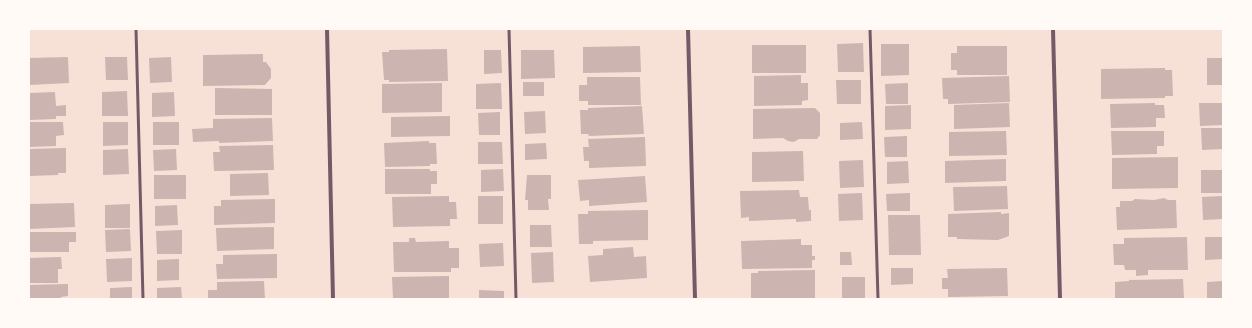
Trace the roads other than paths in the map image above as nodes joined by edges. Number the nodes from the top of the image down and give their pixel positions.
1 (136, 29) edge
2 (327, 29) edge
3 (509, 29) edge
4 (688, 29) edge
5 (870, 29) edge
6 (1053, 29) edge
7 (143, 299) edge
8 (333, 299) edge
9 (516, 299) edge
10 (695, 299) edge
11 (878, 299) edge
12 (1060, 299) edge

1 - 7 lane
2 - 8 street
3 - 9 lane
4 - 10 street
5 - 11 lane
6 - 12 street

